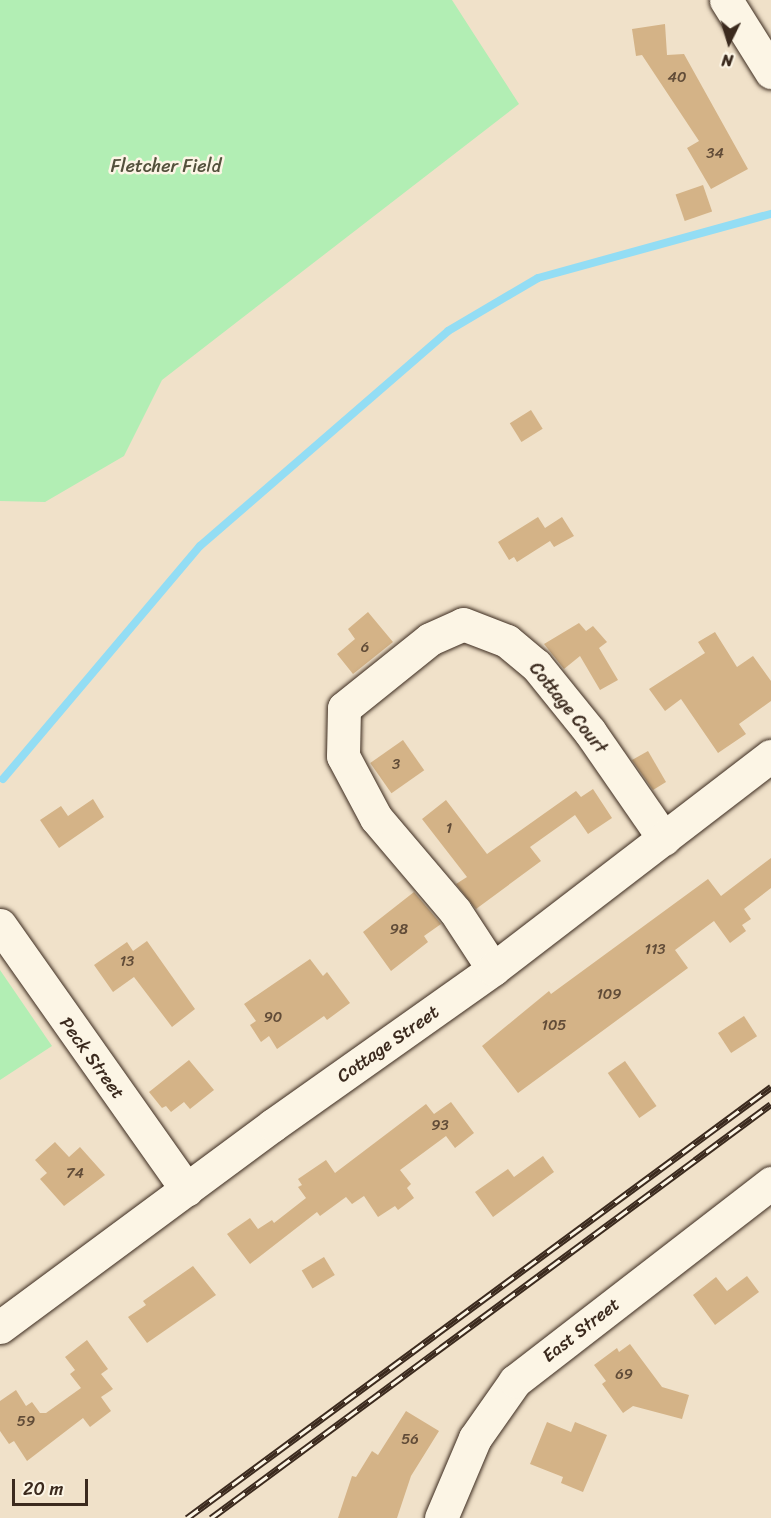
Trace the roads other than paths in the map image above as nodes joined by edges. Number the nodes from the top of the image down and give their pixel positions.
1 (726, 0) edge
2 (771, 72) edge
3 (771, 756) edge
4 (664, 839) junction
5 (0, 924) edge
6 (493, 969) junction
7 (771, 1183) edge
8 (187, 1190) junction
9 (0, 1327) edge
10 (441, 1518) edge

1 - 2 street
3 - 4 street, Cottage Street
4 - 6 street, Cottage Street
4 - 6 street, Cottage Court
5 - 8 street, Peck Street
6 - 8 street, Cottage Street
7 - 10 street, East Street
8 - 9 street, Cottage Street

